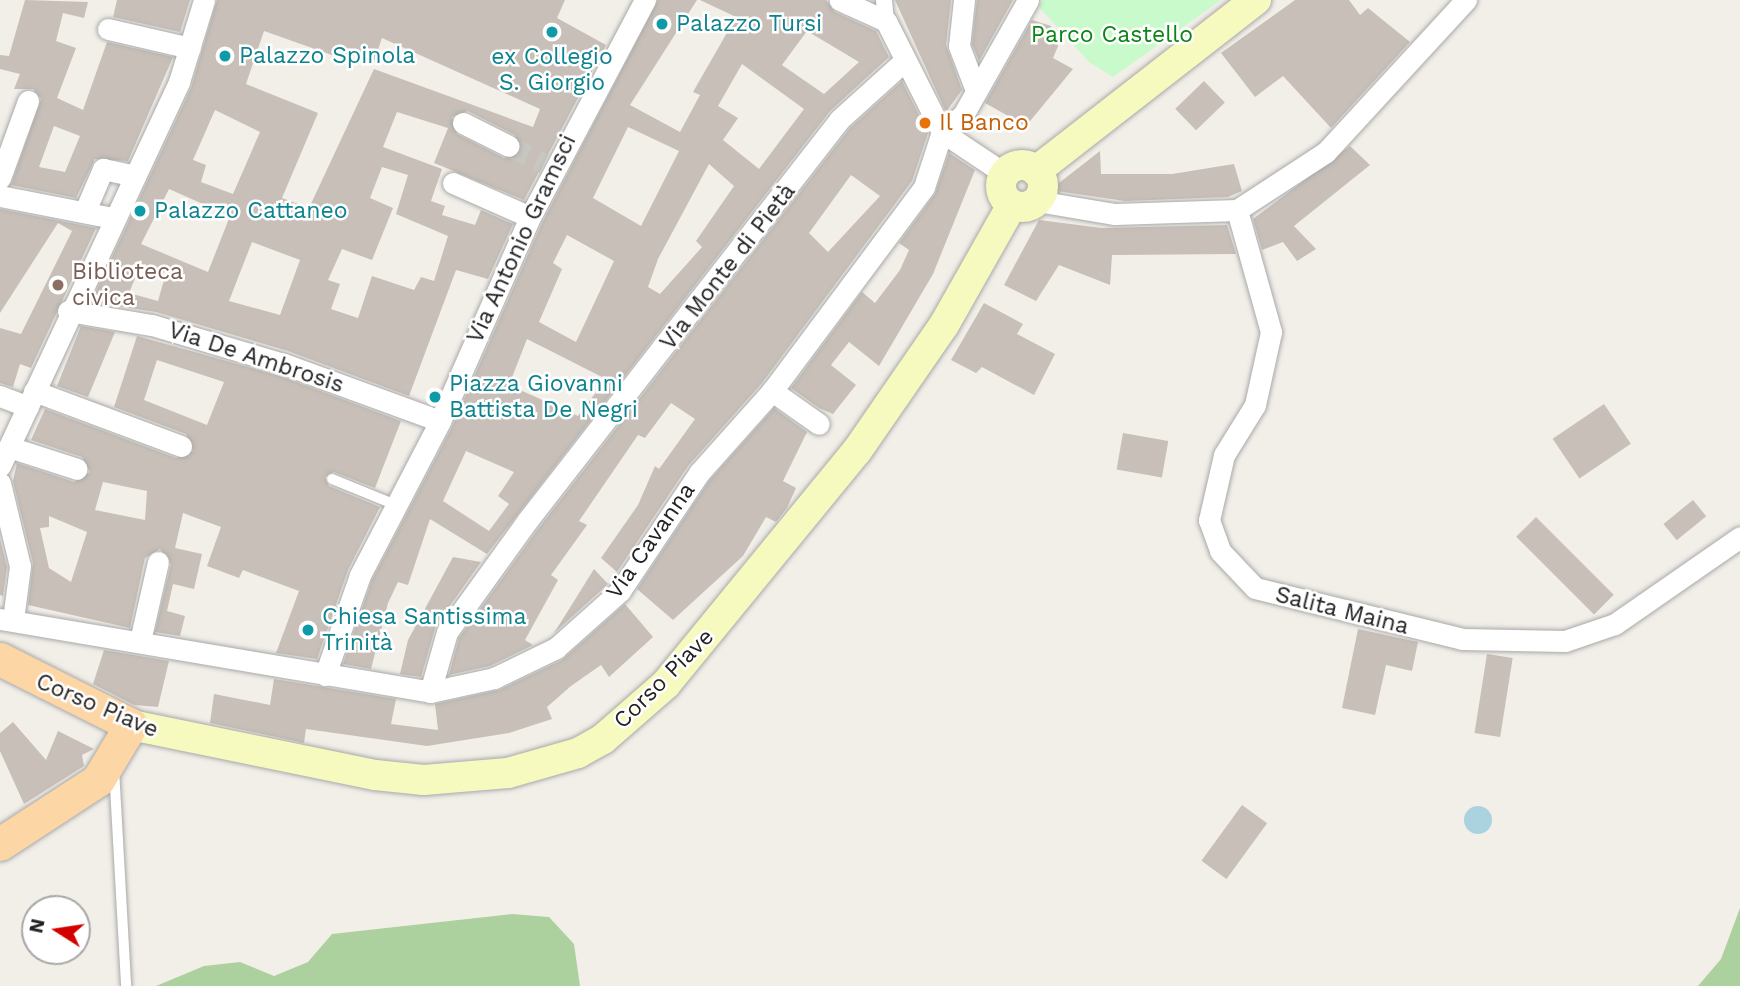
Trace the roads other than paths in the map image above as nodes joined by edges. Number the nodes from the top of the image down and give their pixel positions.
1 (204, 0) edge
2 (645, 0) edge
3 (840, 0) edge
4 (964, 0) edge
5 (1028, 0) edge
6 (1256, 0) edge
7 (1466, 0) edge
8 (885, 11) edge
9 (108, 29) dead end
10 (190, 48) junction
11 (903, 62) junction
12 (975, 88) junction
13 (28, 101) dead end
14 (463, 123) dead end
15 (942, 132) junction
16 (509, 146) tunnel mouth
17 (1036, 171) junction
18 (1005, 174) junction
19 (135, 176) junction
20 (0, 178) edge
21 (453, 183) dead end
22 (0, 196) edge
23 (1025, 203) junction
24 (1237, 210) junction
25 (85, 211) junction
26 (530, 217) junction
27 (114, 218) junction
28 (68, 311) junction
29 (772, 391) junction
30 (0, 396) edge
31 (31, 399) junction
32 (440, 421) junction
33 (819, 424) dead end
34 (181, 446) dead end
35 (9, 447) junction
36 (0, 466) edge
37 (77, 469) dead end
38 (332, 479) dead end
39 (0, 483) edge
40 (396, 505) junction
41 (1740, 537) edge
42 (158, 562) dead end
43 (7, 619) edge
44 (140, 641) junction
45 (0, 659) edge
46 (325, 675) junction
47 (430, 692) junction
48 (131, 725) junction
49 (113, 764) junction
50 (0, 844) edge
51 (127, 986) edge

1 - 10 street
2 - 26 street, Via Antonio Gramsci
3 - 8 street
4 - 12 street
5 - 12 street
6 - 17 main road
7 - 24 street
8 - 11 street
9 - 10 street
10 - 19 street
11 - 15 street
11 - 47 street, Via Monte di Pietà
12 - 15 street
13 - 20 street
14 - 16 street
15 - 18 street
15 - 29 street, Via Cavanna
17 - 18 main road
17 - 23 main road
18 - 23 main road
19 - 25 street
19 - 27 street
21 - 26 street
22 - 25 street
23 - 24 street
23 - 48 main road, Corso Piave
24 - 41 street, Salita Maina
25 - 27 street
26 - 32 street, Via Antonio Gramsci
27 - 28 street
28 - 31 street
28 - 32 street, Via De Ambrosis
29 - 33 street
29 - 47 street, Via Cavanna
30 - 31 street
31 - 34 street
31 - 35 street
32 - 40 street, Via Antonio Gramsci
35 - 36 street
35 - 37 street
38 - 40 lane
39 - 43 street
40 - 46 street, Via Antonio Gramsci
42 - 44 street
43 - 44 street, Via Cavanna
44 - 46 street, Via Cavanna
45 - 48 main road, Corso Piave
46 - 47 street, Via Cavanna
48 - 49 main road
49 - 50 main road
49 - 51 lane

